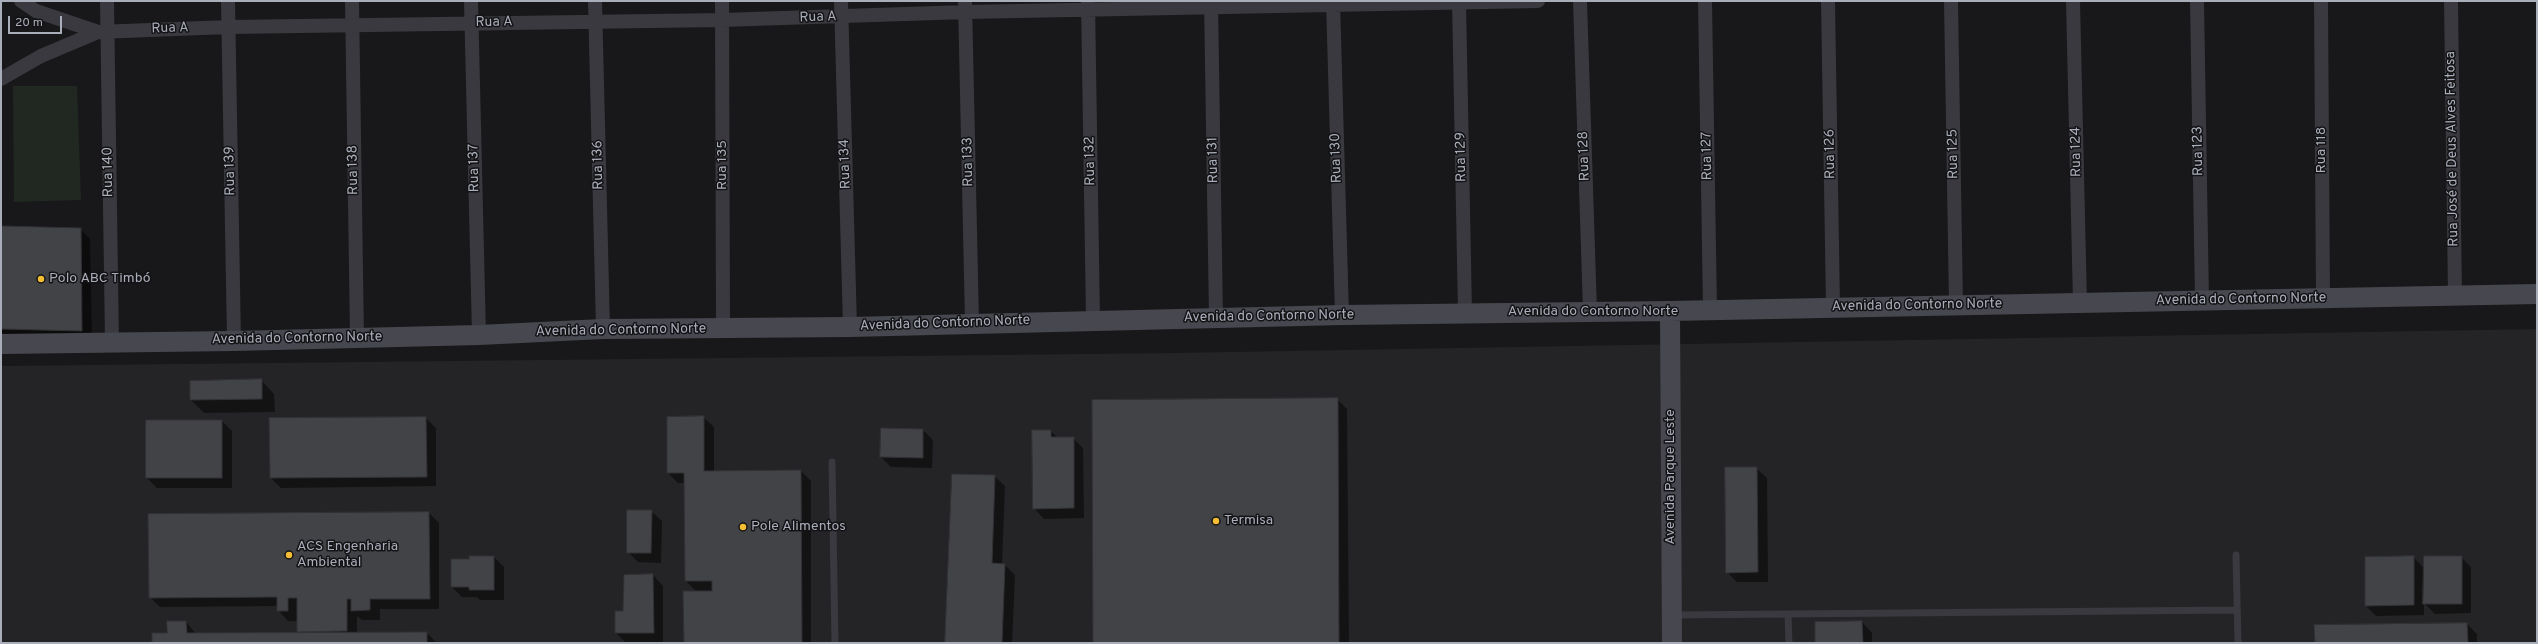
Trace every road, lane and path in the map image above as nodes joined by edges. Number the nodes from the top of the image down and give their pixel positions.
1 (21, 1) edge
2 (107, 1) edge
3 (228, 1) edge
4 (352, 1) edge
5 (471, 1) edge
6 (595, 1) edge
7 (722, 1) edge
8 (841, 1) edge
9 (1538, 1) edge
10 (1580, 1) edge
11 (1705, 1) edge
12 (1828, 1) edge
13 (1951, 1) edge
14 (2073, 1) edge
15 (2197, 1) edge
16 (2322, 1) edge
17 (2452, 1) edge
18 (1459, 2) edge
19 (1333, 4) edge
20 (1211, 5) edge
21 (1088, 6) edge
22 (965, 7) edge
23 (842, 17) junction
24 (722, 20) junction
25 (595, 21) junction
26 (471, 24) junction
27 (352, 25) junction
28 (229, 27) junction
29 (102, 32) junction
30 (1, 79) edge
31 (2537, 294) edge
32 (2455, 296) junction
33 (2323, 299) junction
34 (2202, 301) junction
35 (2080, 303) junction
36 (1956, 306) junction
37 (1833, 307) junction
38 (1710, 310) junction
39 (1590, 311) junction
40 (1670, 311) junction
41 (1465, 313) junction
42 (1342, 315) junction
43 (1216, 318) junction
44 (1093, 320) junction
45 (972, 323) junction
46 (850, 327) junction
47 (723, 328) junction
48 (602, 329) junction
49 (479, 335) junction
50 (357, 338) junction
51 (234, 341) junction
52 (112, 343) junction
53 (1, 344) edge
54 (832, 462) dead end
55 (2236, 555) dead end
56 (2237, 610) junction
57 (1788, 614) junction
58 (1672, 615) junction
59 (835, 643) edge
60 (1672, 643) edge
61 (1788, 643) edge
62 (2238, 643) edge

1 - 29 street, Rua A
2 - 29 street, Rua 140
3 - 28 street, Rua 139
4 - 27 street, Rua 138
5 - 26 street, Rua 137
6 - 25 street, Rua 136
7 - 24 street, Rua 135
8 - 23 street, Rua 134
9 - 18 street, Rua A
10 - 39 street, Rua 128
11 - 38 street, Rua 127
12 - 37 street, Rua 126
13 - 36 street, Rua 125
14 - 35 street, Rua 124
15 - 34 street, Rua 123
16 - 33 street, Rua 118
17 - 32 street, Rua José de Deus Alves Feitosa
18 - 19 street, Rua A
18 - 41 street, Rua 129
19 - 20 street, Rua A
19 - 42 street, Rua 130
20 - 21 street, Rua A
20 - 43 street, Rua 131
21 - 22 street, Rua A
21 - 44 street, Rua 132
22 - 23 street, Rua A
22 - 45 street, Rua 133
23 - 24 street, Rua A
23 - 46 street, Rua 134
24 - 25 street, Rua A
24 - 47 street, Rua 135
25 - 26 street, Rua A
25 - 48 street, Rua 136
26 - 27 street, Rua A
26 - 49 street, Rua 137
27 - 28 street, Rua A
27 - 50 street, Rua 138
28 - 29 street, Rua A
28 - 51 street, Rua 139
29 - 30 street, Rua A
29 - 52 street, Rua 140
31 - 32 street, Avenida do Contorno Norte
32 - 33 street, Avenida do Contorno Norte
33 - 34 street, Avenida do Contorno Norte
34 - 35 street, Avenida do Contorno Norte
35 - 36 street, Avenida do Contorno Norte
36 - 37 street, Avenida do Contorno Norte
37 - 38 street, Avenida do Contorno Norte
38 - 40 street, Avenida do Contorno Norte
39 - 40 street, Avenida do Contorno Norte
39 - 41 street, Avenida do Contorno Norte
40 - 58 street, Avenida Parque Leste
41 - 42 street, Avenida do Contorno Norte
42 - 43 street, Avenida do Contorno Norte
43 - 44 street, Avenida do Contorno Norte
44 - 45 street, Avenida do Contorno Norte
45 - 46 street, Avenida do Contorno Norte
46 - 47 street, Avenida do Contorno Norte
47 - 48 street, Avenida do Contorno Norte
48 - 49 street, Avenida do Contorno Norte
49 - 50 street, Avenida do Contorno Norte
50 - 51 street, Avenida do Contorno Norte
51 - 52 street, Avenida do Contorno Norte
52 - 53 street, Avenida do Contorno Norte
54 - 59 lane
55 - 56 lane
56 - 57 lane
56 - 62 lane
57 - 58 lane
57 - 61 lane
58 - 60 street, Avenida Parque Leste

